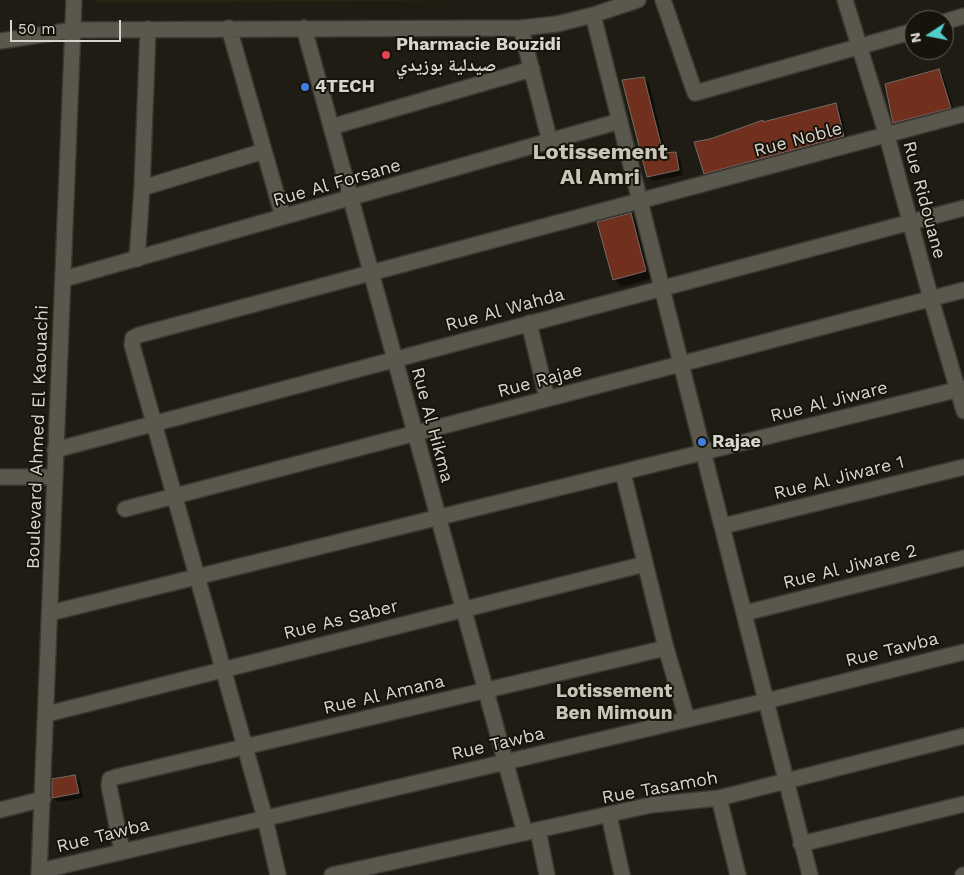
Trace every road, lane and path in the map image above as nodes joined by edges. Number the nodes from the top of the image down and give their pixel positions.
1 (74, 0) edge
2 (638, 0) edge
3 (663, 0) edge
4 (845, 0) edge
5 (593, 15) junction
6 (229, 28) junction
7 (304, 28) junction
8 (521, 28) junction
9 (148, 29) junction
10 (73, 30) junction
11 (904, 34) edge
12 (0, 41) edge
13 (860, 47) junction
14 (532, 69) junction
15 (964, 114) edge
16 (620, 121) junction
17 (331, 127) junction
18 (887, 136) junction
19 (550, 142) junction
20 (264, 151) junction
21 (142, 188) junction
22 (350, 198) junction
23 (640, 201) junction
24 (964, 208) edge
25 (283, 217) junction
26 (911, 222) junction
27 (137, 259) junction
28 (372, 274) junction
29 (64, 279) junction
30 (662, 288) junction
31 (964, 290) edge
32 (930, 299) junction
33 (529, 323) junction
34 (395, 359) junction
35 (682, 363) junction
36 (961, 389) edge
37 (547, 398) junction
38 (964, 411) edge
39 (154, 423) junction
40 (415, 433) junction
41 (55, 450) junction
42 (704, 453) junction
43 (964, 466) edge
44 (623, 473) junction
45 (0, 477) edge
46 (55, 477) junction
47 (175, 495) junction
48 (125, 509) dead end
49 (438, 518) junction
50 (722, 526) junction
51 (964, 558) edge
52 (645, 564) junction
53 (198, 578) junction
54 (463, 609) junction
55 (50, 613) junction
56 (745, 613) junction
57 (666, 648) junction
58 (964, 652) edge
59 (223, 669) junction
60 (486, 690) junction
61 (766, 701) junction
62 (47, 714) junction
63 (687, 719) junction
64 (964, 736) edge
65 (245, 746) junction
66 (506, 762) junction
67 (786, 780) junction
68 (719, 798) junction
69 (43, 799) junction
70 (964, 804) edge
71 (0, 810) edge
72 (609, 815) junction
73 (265, 818) junction
74 (532, 831) junction
75 (801, 844) junction
76 (122, 850) junction
77 (40, 873) edge
78 (278, 875) edge
79 (332, 875) edge
80 (546, 875) edge
81 (622, 875) edge
82 (738, 875) edge
83 (810, 875) edge

1 - 10 street, Boulevard Ahmed El Kaouachi
2 - 5 street
3 - 13 street
4 - 13 street, Rue Ridouane
5 - 8 street
5 - 16 street
6 - 7 street
6 - 9 street
6 - 20 street
7 - 8 street
7 - 17 street, Rue Al Hikma
8 - 14 street
9 - 10 street
9 - 21 street
10 - 12 street
10 - 29 street, Boulevard Ahmed El Kaouachi
11 - 13 street
13 - 18 street, Rue Ridouane
14 - 17 street
14 - 19 street
15 - 18 street, Rue Noble
16 - 19 street, Rue Al Forsane
16 - 23 street
17 - 22 street, Rue Al Hikma
18 - 23 street, Rue Noble
18 - 26 street, Rue Ridouane
19 - 22 street, Rue Al Forsane
20 - 21 street
20 - 25 street
21 - 27 street
22 - 25 street, Rue Al Forsane
22 - 28 street, Rue Al Hikma
23 - 28 street, Rue Noble
23 - 30 street
24 - 26 street, Rue Al Wahda
25 - 27 street, Rue Al Forsane
26 - 30 street, Rue Al Wahda
26 - 32 street, Rue Ridouane
27 - 29 street, Rue Al Forsane
28 - 34 street, Rue Al Hikma
28 - 39 street, Rue Noble
29 - 41 street, Boulevard Ahmed El Kaouachi
30 - 33 street, Rue Al Wahda
30 - 35 street
31 - 32 street, Rue Rajae
32 - 35 street, Rue Rajae
32 - 36 street, Rue Ridouane
33 - 34 street, Rue Al Wahda
33 - 37 street
34 - 39 street, Rue Al Wahda
34 - 40 street, Rue Al Hikma
35 - 37 street, Rue Rajae
35 - 42 street
36 - 38 street, Rue Ridouane
36 - 42 street, Rue Al Jiware
37 - 40 street, Rue Rajae
39 - 41 street, Rue Al Wahda
39 - 47 street, Rue Noble
40 - 47 street, Rue Rajae
40 - 49 street, Rue Al Hikma
41 - 46 street, Boulevard Ahmed El Kaouachi
42 - 44 street, Rue Al Jiware
42 - 50 street
43 - 50 street, Rue Al Jiware 1
44 - 49 street, Rue Al Jiware
44 - 52 street
45 - 46 street
46 - 55 street, Boulevard Ahmed El Kaouachi
47 - 48 street, Rue Rajae
47 - 53 street, Rue Noble
49 - 53 street, Rue Al Jiware
49 - 54 street, Rue Al Hikma
50 - 56 street
51 - 56 street, Rue Al Jiware 2
52 - 54 street, Rue As Saber
52 - 57 street
53 - 55 street, Rue Al Jiware
53 - 59 street, Rue Noble
54 - 59 street, Rue As Saber
54 - 60 street, Rue Al Hikma
55 - 62 street, Boulevard Ahmed El Kaouachi
56 - 61 street
57 - 60 street, Rue Al Amana
57 - 63 street
58 - 61 street, Rue Tawba
59 - 62 street, Rue As Saber
59 - 65 street, Rue Noble
60 - 65 street, Rue Al Amana
60 - 66 street, Rue Al Hikma
61 - 63 street, Rue Tawba
61 - 67 street
62 - 69 street, Boulevard Ahmed El Kaouachi
63 - 66 street, Rue Tawba
64 - 67 street, Rue Tasamoh
65 - 73 street, Rue Noble
65 - 76 street, Rue Al Amana
66 - 73 street, Rue Tawba
66 - 74 street, Rue Al Hikma
67 - 68 street, Rue Tasamoh
67 - 75 street
68 - 72 street, Rue Tasamoh
68 - 82 street
69 - 71 street
69 - 77 street, Boulevard Ahmed El Kaouachi
70 - 75 street
72 - 74 street, Rue Tasamoh
72 - 81 street
73 - 76 street, Rue Tawba
73 - 78 street, Rue Noble
74 - 79 street, Rue Tasamoh
74 - 80 street, Rue Al Hikma
75 - 83 street
76 - 77 street, Rue Tawba

